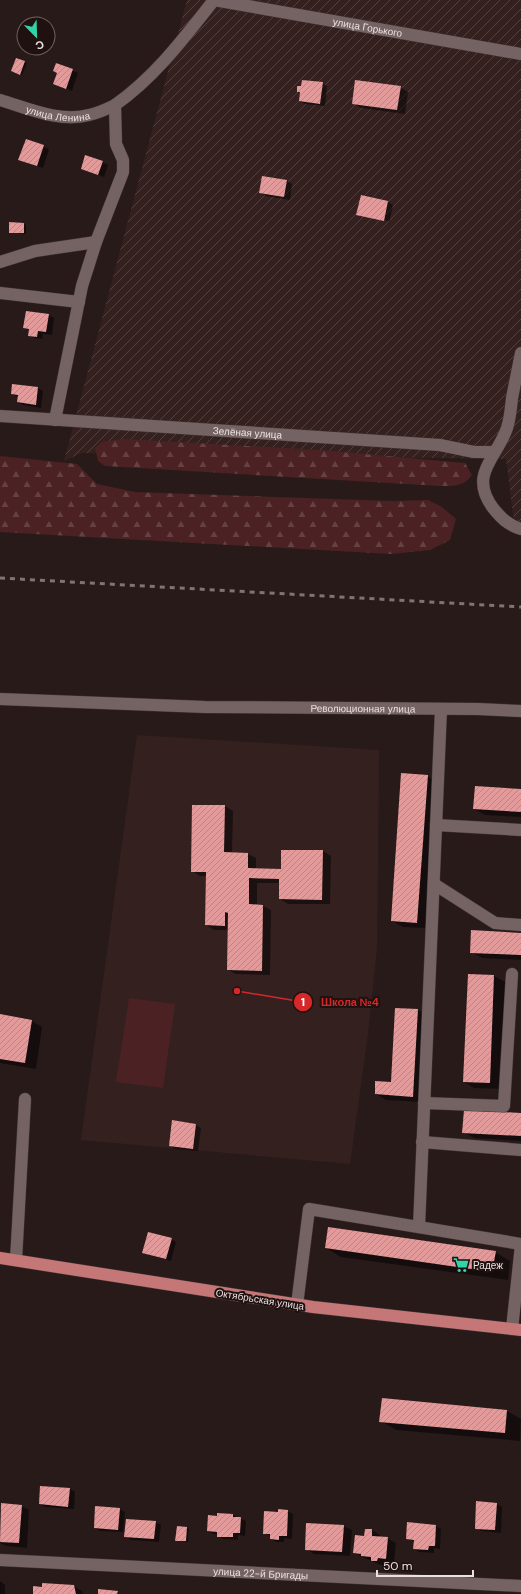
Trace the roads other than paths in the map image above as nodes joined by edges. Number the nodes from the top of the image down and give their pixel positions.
1 (214, 0) edge
2 (521, 54) edge
3 (0, 100) edge
4 (115, 105) junction
5 (96, 242) junction
6 (0, 262) edge
7 (0, 293) edge
8 (79, 302) junction
9 (521, 353) edge
10 (0, 416) edge
11 (55, 420) junction
12 (494, 452) junction
13 (521, 529) edge
14 (0, 699) edge
15 (441, 709) junction
16 (521, 711) edge
17 (436, 825) junction
18 (521, 830) edge
19 (434, 884) junction
20 (521, 924) edge
21 (512, 974) dead end
22 (25, 1099) dead end
23 (424, 1103) junction
24 (422, 1142) junction
25 (521, 1150) edge
26 (419, 1227) junction
27 (521, 1245) edge
28 (0, 1258) edge
29 (16, 1260) junction
30 (297, 1305) junction
31 (516, 1330) edge
32 (0, 1560) edge
33 (521, 1586) edge

1 - 2 street, улица Горького
1 - 4 street, улица Ленина
3 - 4 street, улица Ленина
4 - 5 street
5 - 6 street
5 - 8 street
7 - 8 street
8 - 11 street
9 - 12 street
10 - 11 street, Зелёная улица
11 - 12 street, Зелёная улица
12 - 13 street
14 - 15 street, Революционная улица
15 - 16 street, Революционная улица
15 - 17 street
17 - 18 street
17 - 19 street
19 - 20 street
19 - 23 street
21 - 23 street
22 - 29 street
23 - 24 street
24 - 25 street
24 - 26 street
26 - 27 street
26 - 30 street
27 - 31 street
28 - 29 main road, Октябрьская улица
29 - 30 main road, Октябрьская улица
30 - 31 main road, Октябрьская улица
32 - 33 street, улица 22-й Бригады

